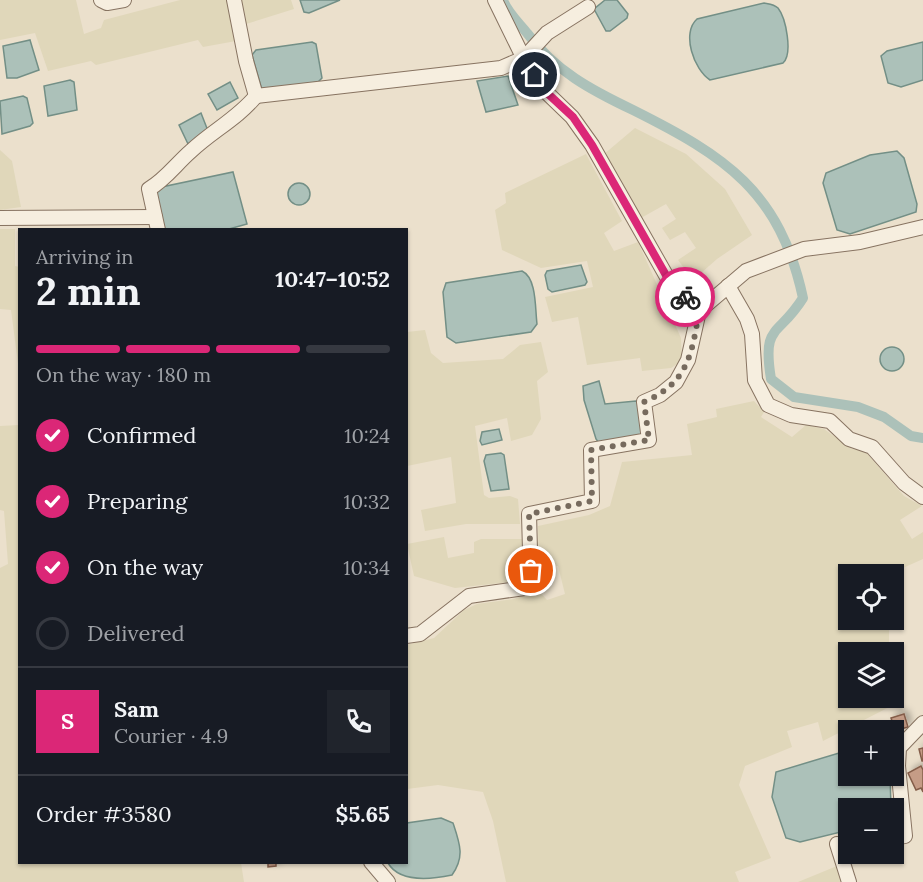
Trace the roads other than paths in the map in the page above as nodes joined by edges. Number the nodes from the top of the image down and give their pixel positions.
1 (101, 0) edge
2 (124, 0) edge
3 (234, 0) edge
4 (495, 0) edge
5 (588, 7) dead end
6 (527, 55) junction
7 (256, 96) junction
8 (0, 218) edge
9 (156, 223) edge
10 (923, 227) edge
11 (728, 286) junction
12 (699, 311) junction
13 (923, 497) edge
14 (408, 636) edge
15 (923, 723) edge
16 (901, 798) edge
17 (373, 864) edge
18 (845, 864) edge
19 (388, 882) edge
20 (849, 882) edge

1 - 2 street
3 - 7 street
4 - 6 street
5 - 6 street
6 - 7 street
6 - 12 street
7 - 9 street
8 - 9 street
10 - 11 street
11 - 12 street
11 - 13 street
12 - 14 street
15 - 16 street
17 - 19 street
18 - 20 street

